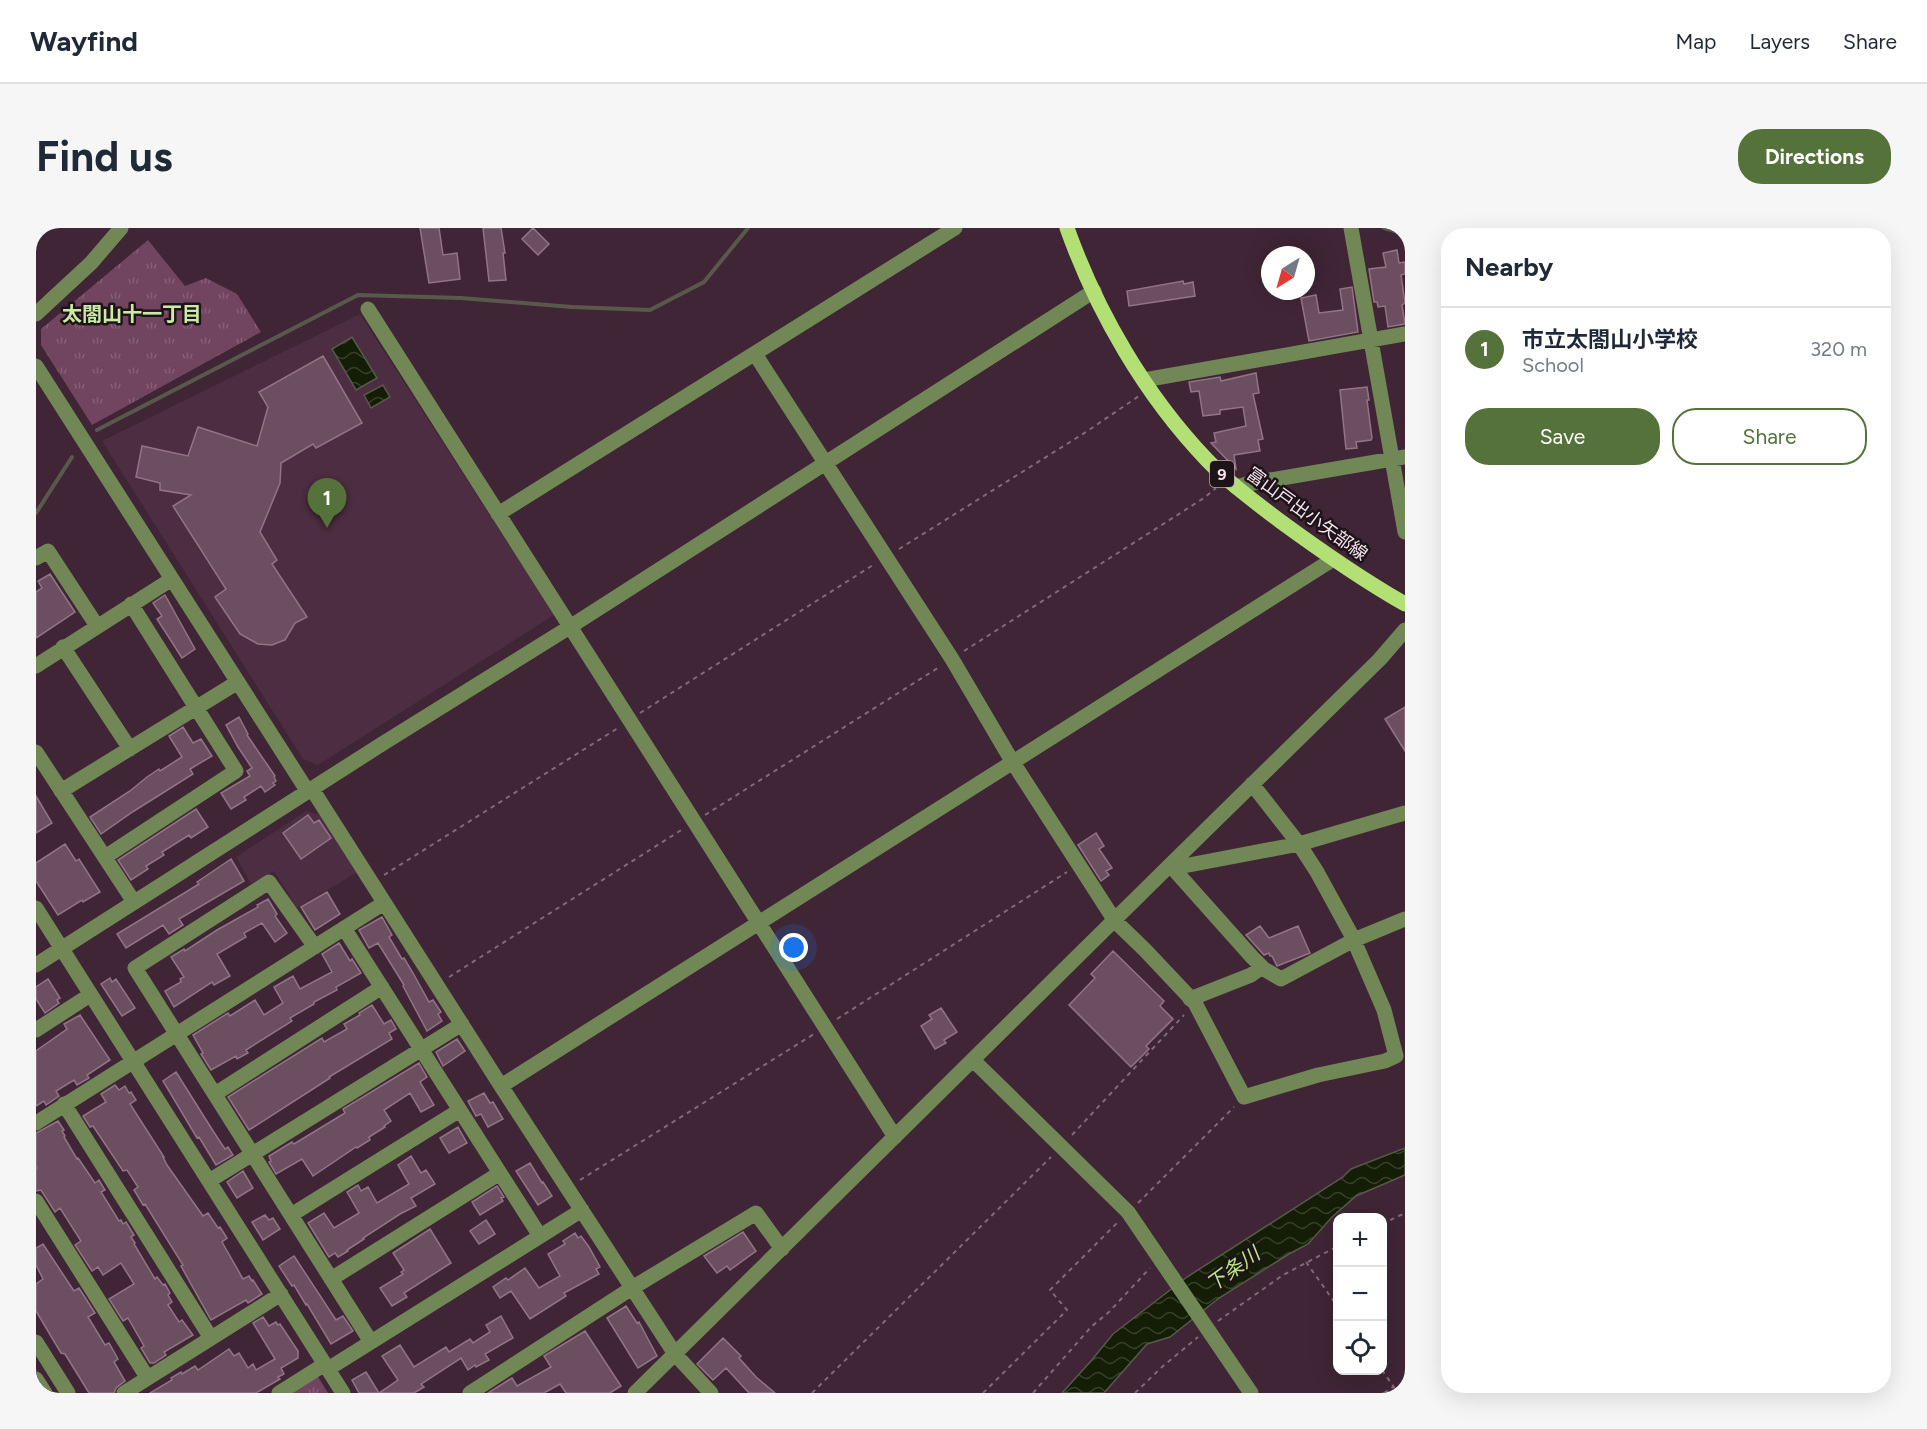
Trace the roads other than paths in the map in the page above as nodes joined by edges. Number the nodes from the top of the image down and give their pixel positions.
1 (121, 228) edge
2 (955, 228) edge
3 (1067, 228) edge
4 (1351, 228) edge
5 (1094, 291) junction
6 (368, 309) dead end
7 (36, 314) edge
8 (1405, 334) edge
9 (1372, 340) junction
10 (754, 354) junction
11 (36, 366) edge
12 (1147, 385) junction
13 (1399, 458) edge
14 (824, 464) junction
15 (1232, 483) junction
16 (498, 514) junction
17 (1405, 531) edge
18 (36, 558) edge
19 (1332, 560) junction
20 (172, 579) junction
21 (131, 604) junction
22 (1405, 604) edge
23 (97, 626) junction
24 (571, 626) junction
25 (1405, 630) edge
26 (63, 647) junction
27 (36, 666) edge
28 (238, 682) junction
29 (196, 708) junction
30 (130, 749) junction
31 (36, 752) edge
32 (1012, 761) junction
33 (1252, 784) junction
34 (310, 790) junction
35 (61, 791) junction
36 (1405, 813) edge
37 (1299, 844) junction
38 (105, 857) junction
39 (1171, 866) junction
40 (134, 902) junction
41 (384, 903) junction
42 (36, 908) edge
43 (1405, 919) edge
44 (1115, 921) junction
45 (759, 922) junction
46 (344, 928) junction
47 (1354, 940) junction
48 (315, 947) junction
49 (62, 948) junction
50 (36, 965) edge
51 (1262, 967) junction
52 (382, 987) junction
53 (90, 995) junction
54 (1193, 1001) junction
55 (462, 1024) junction
56 (36, 1030) edge
57 (176, 1034) junction
58 (1399, 1047) edge
59 (421, 1049) junction
60 (974, 1060) junction
61 (133, 1061) junction
62 (501, 1086) junction
63 (215, 1095) junction
64 (64, 1104) junction
65 (460, 1110) junction
66 (36, 1123) edge
67 (895, 1137) junction
68 (252, 1154) junction
69 (500, 1173) junction
70 (208, 1181) junction
71 (36, 1201) edge
72 (582, 1210) junction
73 (291, 1215) junction
74 (540, 1236) junction
75 (782, 1249) junction
76 (331, 1279) junction
77 (632, 1288) junction
78 (281, 1294) junction
79 (211, 1338) junction
80 (36, 1341) edge
81 (371, 1342) junction
82 (675, 1353) junction
83 (326, 1367) junction
84 (147, 1377) junction
85 (36, 1379) edge
86 (45, 1393) edge
87 (68, 1393) edge
88 (124, 1393) edge
89 (279, 1393) edge
90 (343, 1393) edge
91 (470, 1393) edge
92 (635, 1393) edge
93 (711, 1393) edge
94 (1251, 1393) edge

1 - 7 street
2 - 10 street
3 - 5 main road, 富山戸出小矢部線 / 9
4 - 9 street
5 - 12 main road, 富山戸出小矢部線 / 9
5 - 14 street
6 - 16 street
8 - 9 street
9 - 12 street
9 - 13 street
10 - 14 street
10 - 16 street
11 - 20 street
12 - 15 main road, 富山戸出小矢部線 / 9
13 - 15 street
13 - 17 street
14 - 24 street
14 - 32 street
15 - 19 main road, 富山戸出小矢部線 / 9
16 - 24 street
18 - 23 street
19 - 22 main road, 富山戸出小矢部線 / 9
19 - 32 street
20 - 21 street
20 - 28 street
21 - 23 street
21 - 29 street
23 - 26 street
24 - 34 street
24 - 45 street
25 - 33 street
26 - 27 street
26 - 30 street
28 - 29 street
28 - 34 street
29 - 30 street
29 - 38 street
30 - 35 street
31 - 35 street
32 - 44 street
32 - 45 street
33 - 37 street
33 - 39 street
34 - 40 street
34 - 41 street
35 - 38 street
36 - 37 street
37 - 39 street
37 - 47 street
38 - 40 street
39 - 44 street
39 - 51 street
40 - 49 street
41 - 46 street
41 - 55 street
42 - 49 street
43 - 47 street
44 - 54 street
44 - 60 street
45 - 62 street
45 - 67 street
46 - 48 street
46 - 52 street
47 - 51 street
47 - 58 street
48 - 57 street
48 - 57 street
49 - 50 street
49 - 53 street
51 - 54 street
52 - 59 street
52 - 63 street
53 - 56 street
53 - 61 street
54 - 58 street
55 - 59 street
55 - 62 street
57 - 61 street
57 - 63 street
59 - 65 street
59 - 68 street
60 - 67 street
60 - 94 street
61 - 64 street
61 - 70 street
62 - 72 street
63 - 68 street
64 - 66 street
64 - 79 street
65 - 69 street
65 - 73 street
67 - 75 street
68 - 70 street
68 - 73 street
69 - 74 street
69 - 76 street
70 - 78 street
71 - 84 street
72 - 74 street
72 - 77 street
73 - 76 street
74 - 81 street
75 - 77 street
75 - 82 street
76 - 81 street
77 - 82 street
77 - 91 street
78 - 79 street
78 - 83 street
79 - 84 street
80 - 87 street
81 - 83 street
82 - 92 street
82 - 93 street
83 - 89 street
83 - 90 street
84 - 88 street
85 - 86 street

